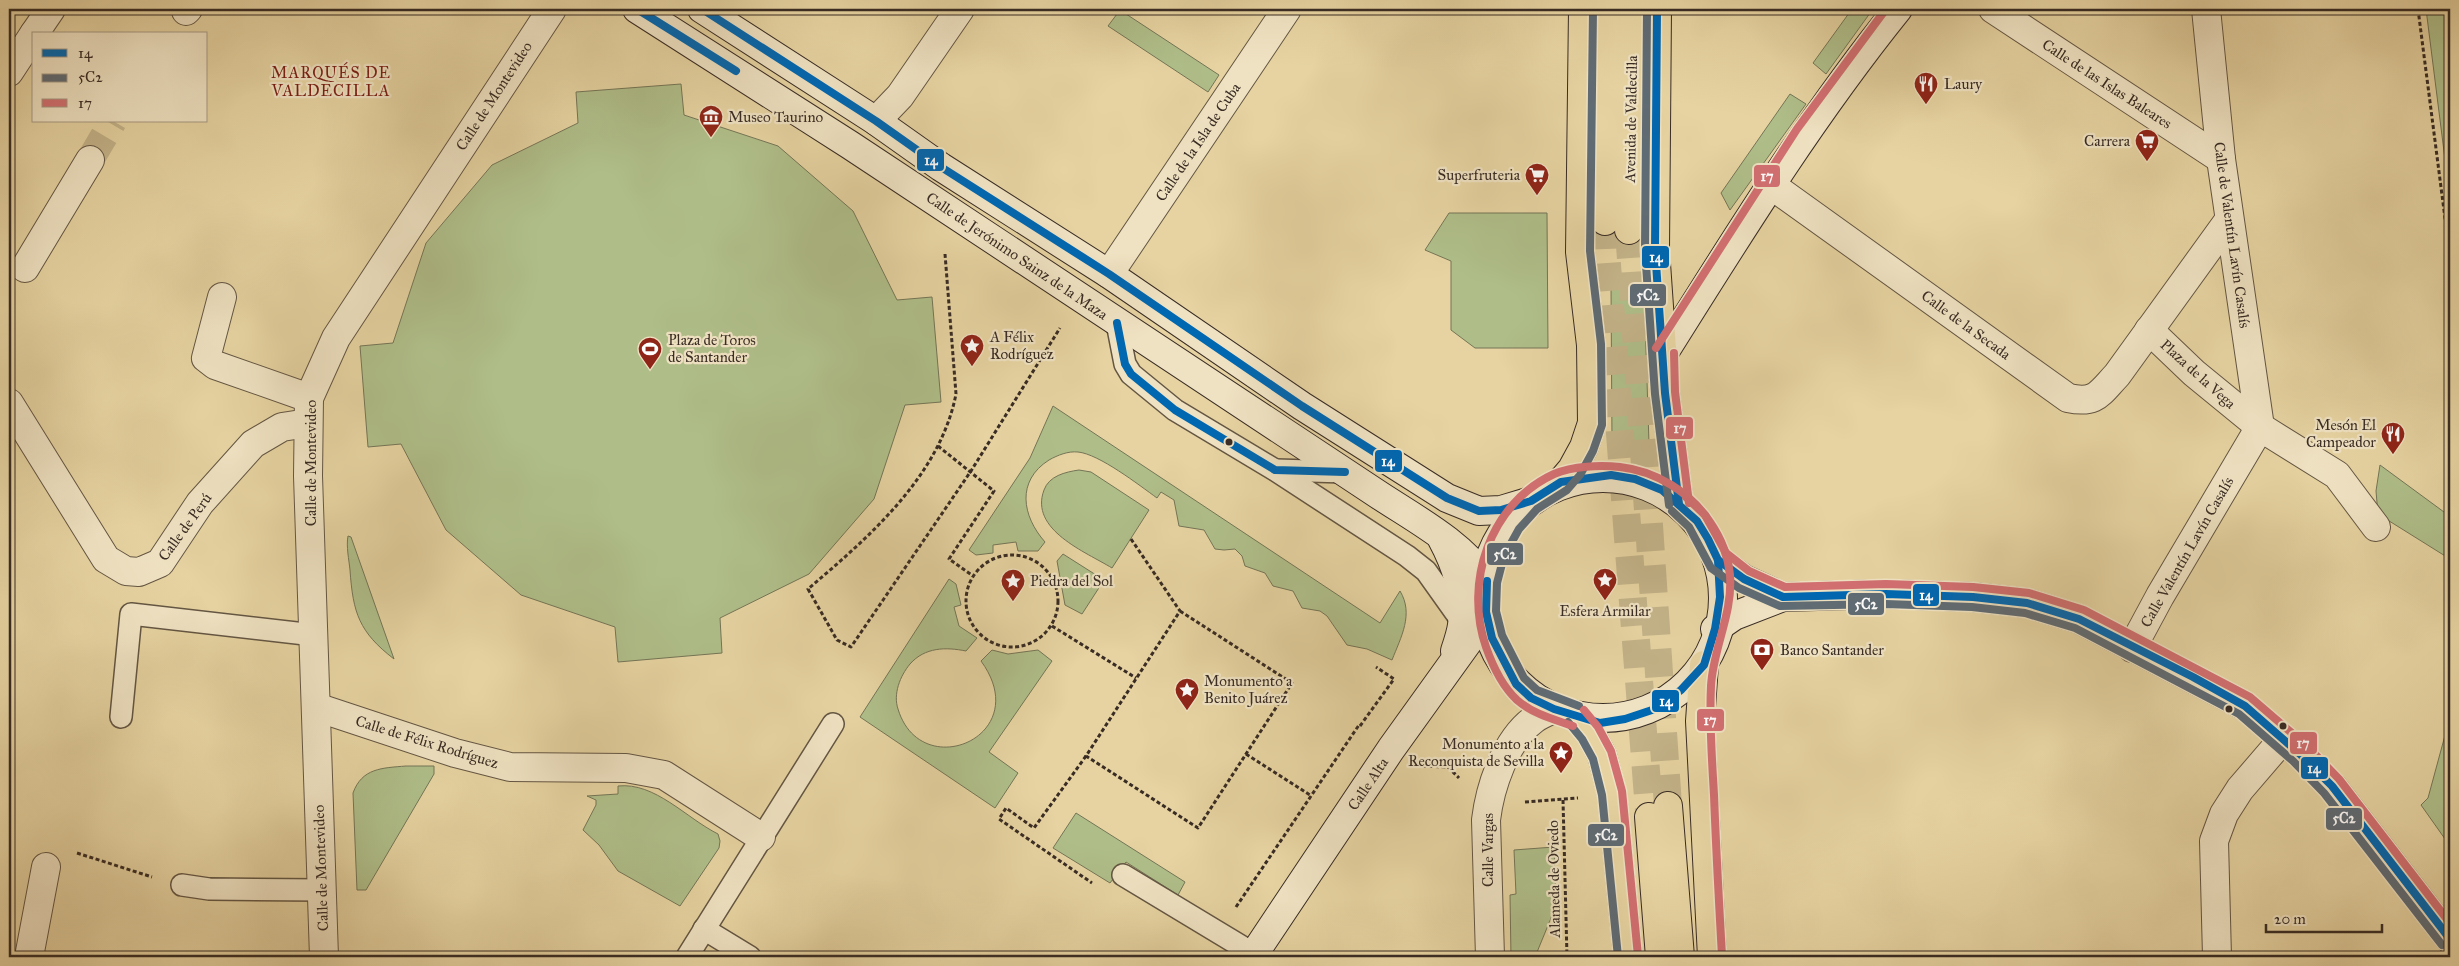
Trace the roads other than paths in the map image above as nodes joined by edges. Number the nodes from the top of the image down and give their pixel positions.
1 (50, 9) edge
2 (552, 9) edge
3 (637, 9) edge
4 (702, 9) edge
5 (960, 9) edge
6 (1288, 9) edge
7 (1583, 9) edge
8 (1607, 9) edge
9 (1634, 9) edge
10 (1657, 9) edge
11 (1898, 9) edge
12 (1993, 9) edge
13 (2206, 9) edge
14 (35, 32) edge
15 (32, 37) edge
16 (9, 72) edge
17 (876, 121) junction
18 (2221, 159) junction
19 (90, 160) tunnel mouth
20 (1771, 185) junction
21 (2229, 220) junction
22 (25, 268) dead end
23 (1109, 274) junction
24 (222, 297) dead end
25 (1117, 323) junction
26 (2148, 330) junction
27 (1664, 353) junction
28 (9, 403) edge
29 (309, 410) junction
30 (2260, 427) junction
31 (1276, 470) junction
32 (1345, 472) junction
33 (1561, 482) junction
34 (1531, 501) junction
35 (1679, 504) junction
36 (2376, 527) dead end
37 (1440, 535) junction
38 (1718, 560) junction
39 (1487, 581) junction
40 (1783, 596) junction
41 (1475, 618) junction
42 (1716, 629) junction
43 (314, 634) junction
44 (2132, 648) junction
45 (1704, 665) junction
46 (316, 707) junction
47 (1565, 712) junction
48 (121, 717) dead end
49 (833, 724) dead end
50 (2283, 739) junction
51 (761, 837) junction
52 (46, 867) road end
53 (1123, 875) dead end
54 (182, 885) road end
55 (322, 890) junction
56 (704, 929) junction
57 (2450, 938) edge
58 (1253, 956) edge
59 (29, 957) edge
60 (324, 957) edge
61 (687, 957) edge
62 (750, 957) edge
63 (1490, 957) edge
64 (1628, 957) edge
65 (1660, 957) edge
66 (1680, 957) edge
67 (1712, 957) edge
68 (2217, 957) edge

1 - 14 street
2 - 29 street, Calle de Montevideo
3 - 25 street, Calle de Jerónimo Sainz de la Maza
4 - 17 street, Calle de Jerónimo Sainz de la Maza
5 - 17 street
6 - 23 street, Calle de la Isla de Cuba
7 - 33 main road
8 - 9 main road, Avenida de Valdecilla
10 - 27 main road, Avenida de Valdecilla
11 - 20 street
12 - 18 street, Calle de las Islas Baleares
13 - 18 street, Calle de Valentín Lavín Casalís
15 - 16 street
17 - 23 street, Calle de Jerónimo Sainz de la Maza
18 - 21 street, Calle de Valentín Lavín Casalís
19 - 22 street
20 - 26 street, Calle de la Secada
20 - 27 street
21 - 26 street, Plaza de la Vega
21 - 30 street, Calle de Valentín Lavín Casalís
23 - 34 street, Calle de Jerónimo Sainz de la Maza
24 - 29 street
25 - 31 lane
25 - 32 street, Calle de Jerónimo Sainz de la Maza
26 - 30 street, Plaza de la Vega
27 - 35 main road, Avenida de Valdecilla
28 - 29 street, Calle de Perú
29 - 43 street, Calle de Montevideo
30 - 36 street
30 - 44 street, Calle Valentín Lavín Casalís
31 - 32 lane
31 - 41 lane
32 - 37 street, Calle de Jerónimo Sainz de la Maza
33 - 34 street
33 - 35 street
34 - 39 street
35 - 38 street
37 - 39 street, Calle de Jerónimo Sainz de la Maza
37 - 41 street
38 - 40 street
38 - 42 street
39 - 41 street
40 - 42 street
40 - 44 street
41 - 47 street
41 - 58 street, Calle Alta
42 - 45 street
43 - 46 street, Calle de Montevideo
43 - 48 lane
44 - 50 street
45 - 47 street
45 - 67 main road
46 - 51 street, Calle de Félix Rodríguez
46 - 55 street, Calle de Montevideo
47 - 63 street, Calle Vargas
47 - 64 main road
49 - 51 lane
50 - 57 street
50 - 68 street
51 - 56 lane
52 - 59 street
53 - 58 lane
54 - 55 lane
55 - 60 street, Calle de Montevideo
56 - 61 lane
56 - 62 lane
65 - 66 main road

